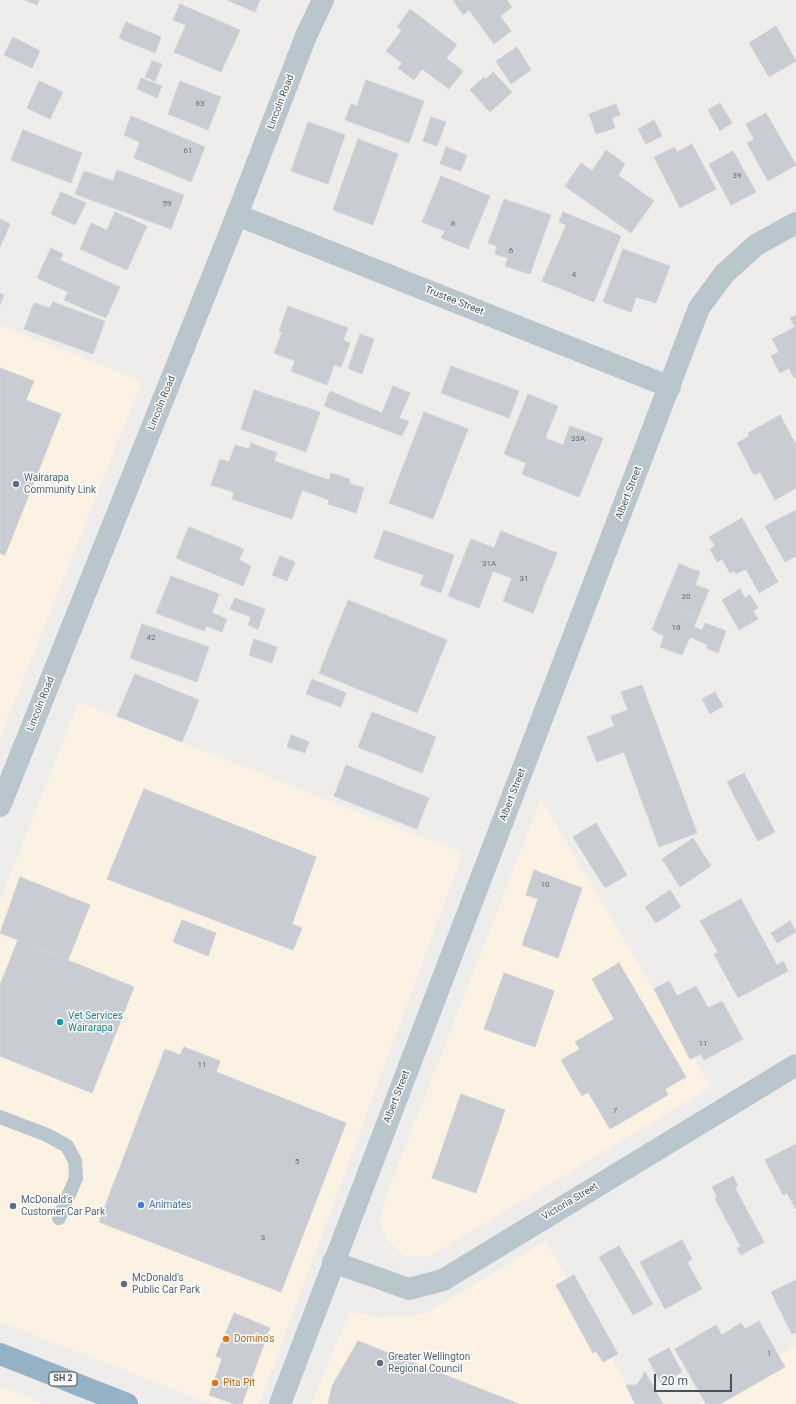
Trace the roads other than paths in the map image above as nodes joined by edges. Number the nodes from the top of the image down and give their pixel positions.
1 (323, 0) edge
2 (237, 215) junction
3 (796, 223) edge
4 (670, 387) junction
5 (0, 806) edge
6 (796, 1065) edge
7 (0, 1117) edge
8 (59, 1218) dead end
9 (333, 1262) junction
10 (0, 1354) edge
11 (127, 1404) edge
12 (280, 1404) edge

1 - 2 street, Lincoln Road
2 - 4 street, Trustee Street
2 - 5 street, Lincoln Road
3 - 4 street, Albert Street
4 - 9 street, Albert Street
6 - 9 street, Victoria Street
7 - 8 lane
9 - 12 street, Albert Street
10 - 11 highway, SH 2

